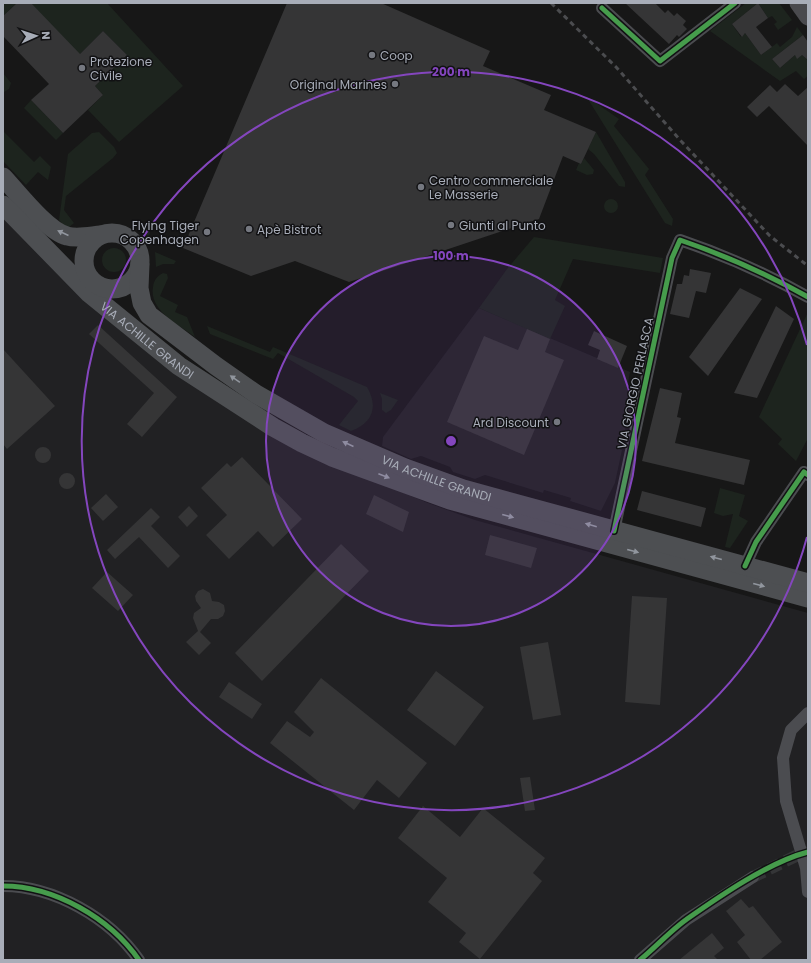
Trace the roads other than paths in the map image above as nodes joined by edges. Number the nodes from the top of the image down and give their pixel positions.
1 (735, 3) edge
2 (798, 3) edge
3 (602, 8) dead end
4 (808, 17) edge
5 (3, 177) edge
6 (3, 195) edge
7 (3, 205) edge
8 (101, 235) junction
9 (140, 264) junction
10 (89, 277) junction
11 (808, 297) edge
12 (358, 466) junction
13 (808, 475) edge
14 (614, 531) junction
15 (745, 566) junction
16 (808, 583) edge
17 (808, 598) edge
18 (808, 713) edge
19 (753, 877) tunnel mouth
20 (3, 886) edge
21 (808, 892) edge
22 (139, 960) edge
23 (640, 960) edge

1 - 3 street
2 - 4 street
8 -> 5 main road
6 - 10 main road, VIA ACHILLE GRANDI
7 - 12 main road, VIA ACHILLE GRANDI
8 - 9 main road
8 - 10 main road
9 - 10 main road
14 -> 9 main road, VIA ACHILLE GRANDI
10 - 12 main road, VIA ACHILLE GRANDI
11 - 14 street, VIA GIORGIO PERLASCA
12 -> 17 main road, VIA ACHILLE GRANDI
13 - 15 street
15 -> 14 main road, VIA ACHILLE GRANDI
15 - 16 main road, VIA ACHILLE GRANDI
18 - 21 street
19 - 23 street
20 - 22 street

